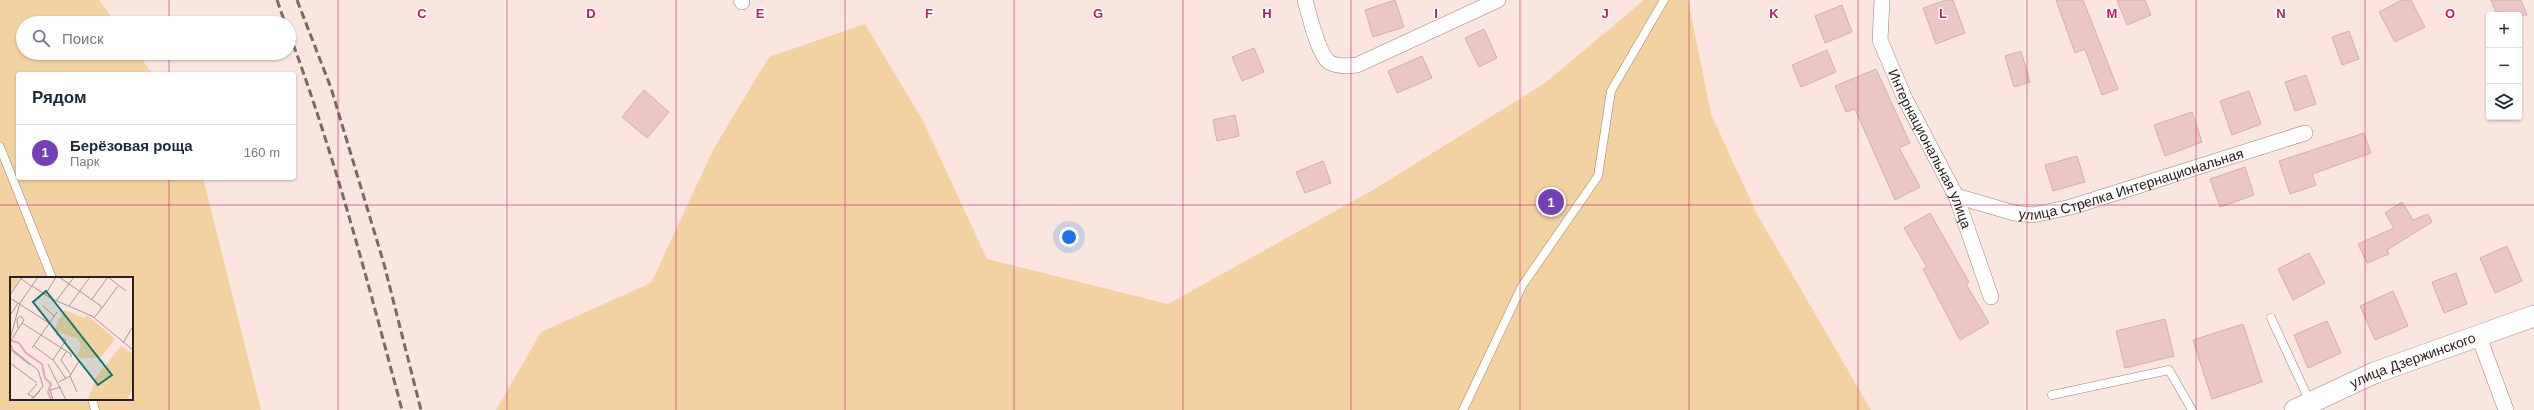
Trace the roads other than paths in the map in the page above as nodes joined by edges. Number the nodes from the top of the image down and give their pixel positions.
1 (1305, 0) edge
2 (1498, 0) edge
3 (1664, 0) edge
4 (1882, 0) edge
5 (2305, 133) dead end
6 (0, 148) edge
7 (1956, 196) junction
8 (52, 277) edge
9 (1990, 297) dead end
10 (2534, 316) edge
11 (2270, 318) dead end
12 (2479, 337) junction
13 (2052, 395) dead end
14 (92, 400) edge
15 (2303, 406) edge
16 (95, 410) edge
17 (1463, 410) edge
18 (2192, 410) edge
19 (2506, 410) edge

1 - 2 street
3 - 17 lane
4 - 7 street, Интернациональная улица
5 - 7 street, улица Стрелка Интернациональная
6 - 8 lane
7 - 9 street, Интернациональная улица
10 - 12 main road, улица Дзержинского
11 - 15 lane
12 - 15 main road, улица Дзержинского
12 - 19 street
13 - 18 lane
14 - 16 lane

